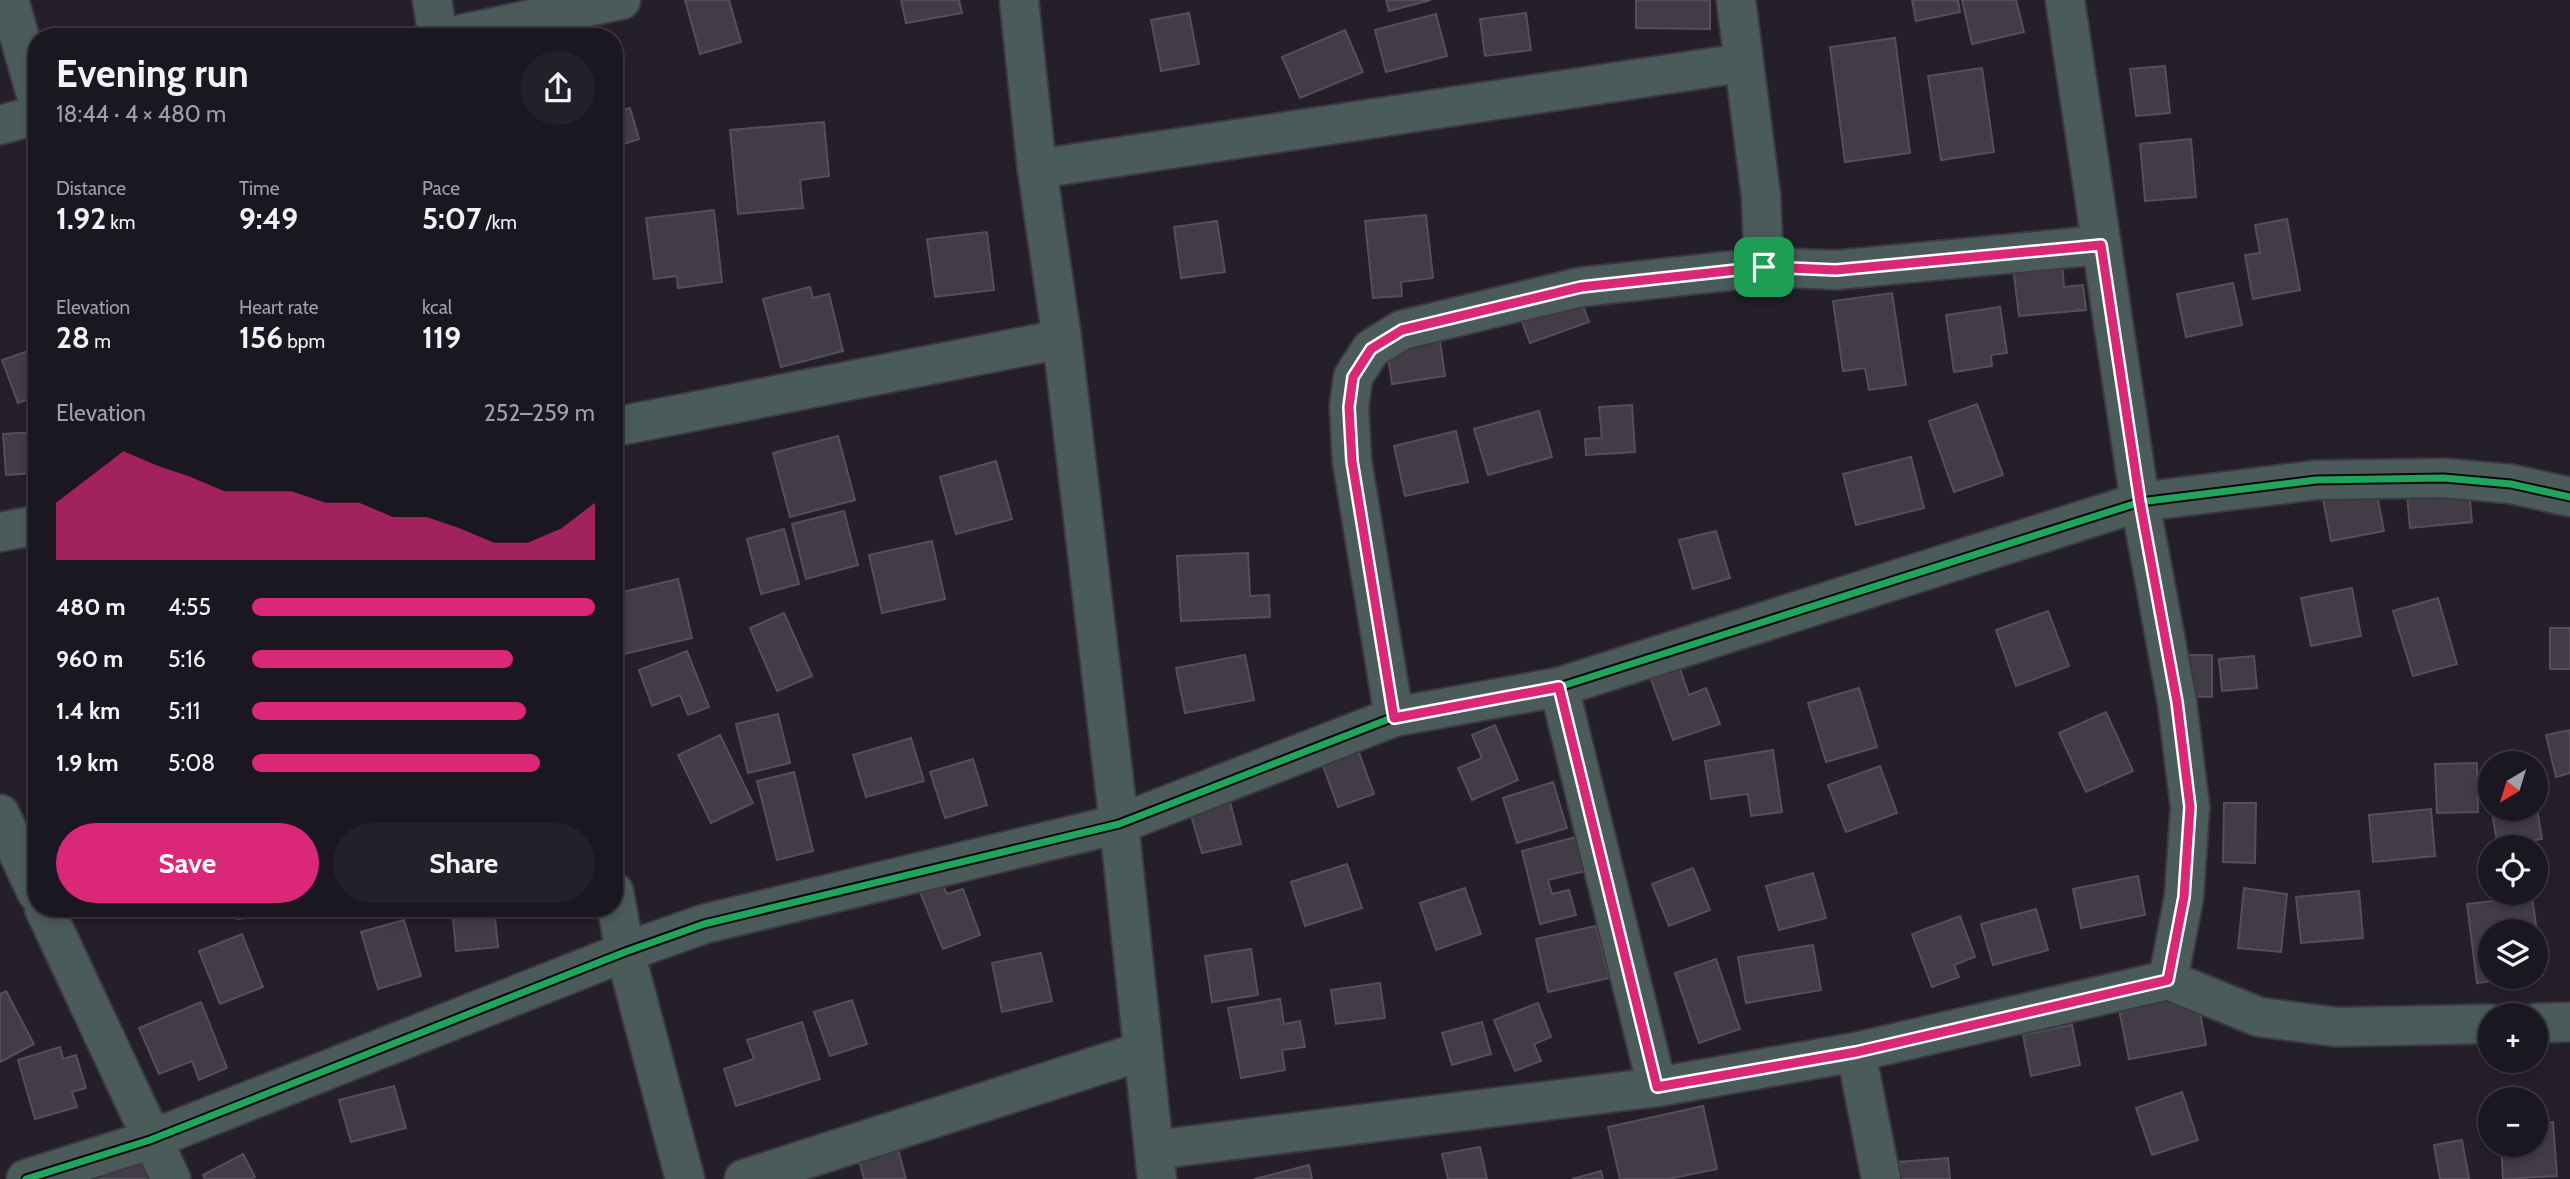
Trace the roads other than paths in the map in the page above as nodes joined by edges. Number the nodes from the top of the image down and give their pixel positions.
1 (9, 0) edge
2 (432, 0) edge
3 (621, 0) edge
4 (1020, 0) edge
5 (1735, 0) edge
6 (2064, 0) edge
7 (437, 28) edge
8 (490, 28) edge
9 (1742, 63) junction
10 (28, 66) edge
11 (28, 117) edge
12 (0, 125) edge
13 (1037, 169) junction
14 (2101, 245) junction
15 (1764, 267) junction
16 (1062, 339) junction
17 (623, 425) edge
18 (2570, 497) edge
19 (2140, 502) junction
20 (28, 527) edge
21 (0, 532) edge
22 (1559, 687) junction
23 (1394, 718) junction
24 (0, 814) edge
25 (1119, 824) junction
26 (28, 875) edge
27 (48, 917) edge
28 (619, 917) edge
29 (625, 952) junction
30 (2168, 980) junction
31 (2570, 1022) edge
32 (2548, 1023) edge
33 (2478, 1024) edge
34 (1143, 1051) junction
35 (1856, 1052) junction
36 (1657, 1087) junction
37 (150, 1140) junction
38 (1155, 1164) edge
39 (26, 1179) edge
40 (171, 1179) edge
41 (685, 1179) edge
42 (744, 1179) edge
43 (1881, 1179) edge

1 - 10 street
2 - 7 street
3 - 8 street
4 - 13 street
5 - 9 street
6 - 14 street
9 - 13 street
9 - 15 street
11 - 12 street
13 - 16 street
14 - 15 street
14 - 19 street
15 - 23 street
16 - 17 street
16 - 25 street
18 - 19 street
19 - 22 street
19 - 30 street
20 - 21 street
22 - 23 street
22 - 36 street
23 - 25 street
24 - 26 street
25 - 29 street
25 - 34 street
27 - 37 street
28 - 29 street
29 - 37 street
29 - 41 street
30 - 33 street
30 - 35 street
31 - 32 street
34 - 38 street
34 - 42 street
35 - 36 street
35 - 43 street
36 - 38 street
37 - 39 street
37 - 40 street

